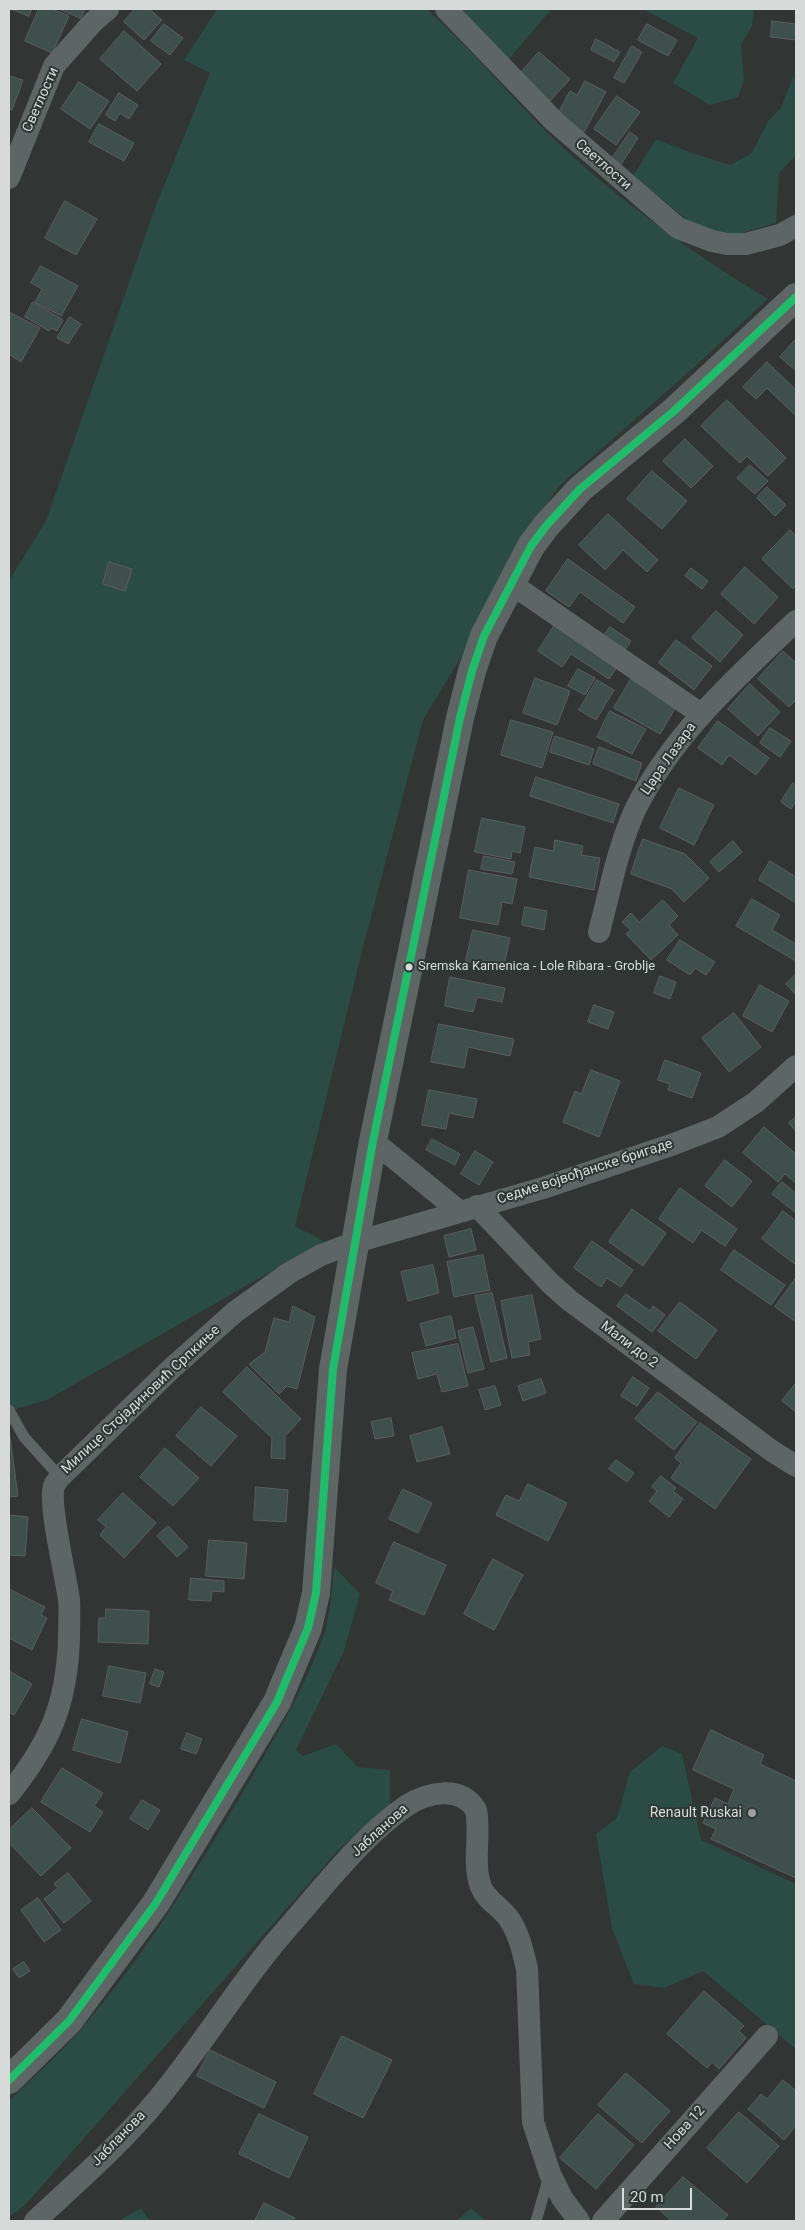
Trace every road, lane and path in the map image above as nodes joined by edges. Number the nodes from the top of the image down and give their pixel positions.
1 (108, 9) edge
2 (446, 9) edge
3 (9, 178) edge
4 (796, 226) edge
5 (796, 297) edge
6 (510, 583) junction
7 (796, 621) edge
8 (701, 714) junction
9 (600, 932) dead end
10 (796, 1066) edge
11 (373, 1141) junction
12 (468, 1209) junction
13 (356, 1242) junction
14 (9, 1410) edge
15 (796, 1466) edge
16 (60, 1477) junction
17 (9, 1794) edge
18 (767, 2036) dead end
19 (9, 2080) edge
20 (550, 2174) junction
21 (35, 2221) edge
22 (536, 2221) edge
23 (579, 2221) edge
24 (602, 2221) edge

1 - 3 street, Светлости
2 - 4 street, Светлости
5 - 6 street
6 - 8 street
6 - 11 street
7 - 8 street, Цара Лазара
8 - 9 street, Цара Лазара
10 - 12 street, Седме војвођанске бригаде
11 - 12 street, Мали до 2
11 - 13 street
12 - 13 street, Седме војвођанске бригаде
12 - 15 street, Мали до 2
13 - 16 street, Милице Стојадиновић Српкиње
13 - 19 street
14 - 16 lane
16 - 17 street, Милице Стојадиновић Српкиње
18 - 24 street, Нова 12
20 - 21 street, Јабланова
20 - 22 lane
20 - 23 street, Јабланова

